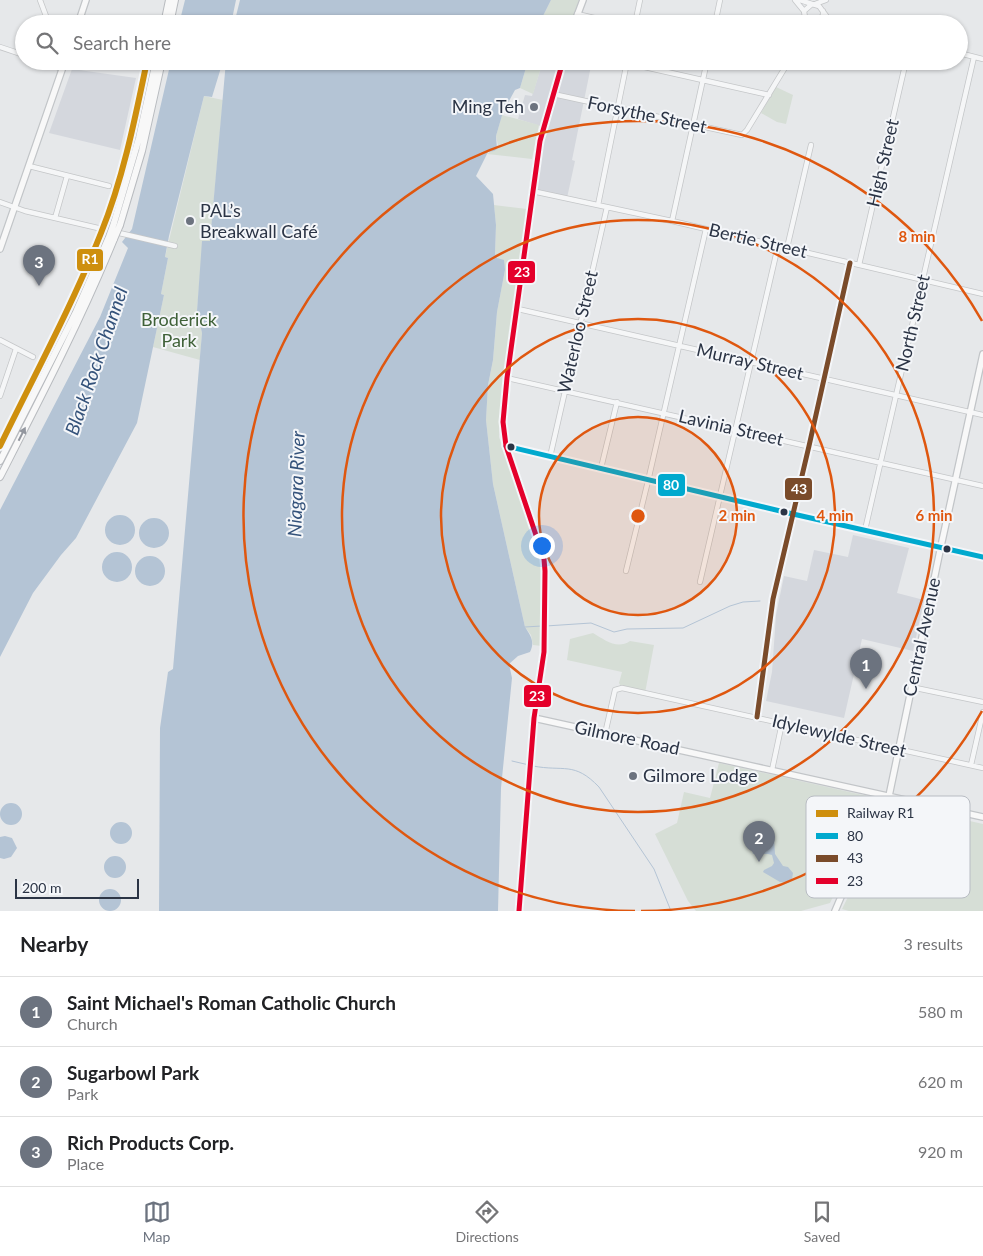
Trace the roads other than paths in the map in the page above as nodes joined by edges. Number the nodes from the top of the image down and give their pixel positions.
1 (40, 0) edge
2 (86, 0) edge
3 (169, 0) edge
4 (175, 0) edge
5 (583, 0) edge
6 (640, 0) edge
7 (720, 0) edge
8 (795, 0) edge
9 (800, 0) edge
10 (826, 0) edge
11 (813, 4) junction
12 (822, 10) junction
13 (804, 11) junction
14 (578, 14) joint
15 (46, 15) edge
16 (81, 15) edge
17 (166, 15) edge
18 (172, 15) edge
19 (582, 15) edge
20 (637, 15) edge
21 (717, 15) edge
22 (805, 15) edge
23 (823, 15) edge
24 (826, 15) edge
25 (0, 47) edge
26 (15, 52) edge
27 (968, 55) edge
28 (974, 56) junction
29 (983, 57) edge
30 (62, 70) edge
31 (154, 70) edge
32 (160, 70) edge
33 (560, 70) edge
34 (625, 70) edge
35 (661, 70) edge
36 (705, 70) edge
37 (784, 70) edge
38 (904, 70) edge
39 (703, 80) junction
40 (553, 94) junction
41 (769, 94) junction
42 (617, 108) junction
43 (693, 125) junction
44 (811, 145) dead end
45 (28, 166) junction
46 (67, 176) junction
47 (109, 186) dead end
48 (532, 191) junction
49 (0, 202) edge
50 (598, 205) junction
51 (15, 207) junction
52 (607, 207) junction
53 (55, 218) junction
54 (672, 221) junction
55 (117, 224) junction
56 (706, 229) junction
57 (112, 238) junction
58 (175, 246) dead end
59 (778, 246) junction
60 (787, 248) junction
61 (0, 249) edge
62 (850, 263) junction
63 (859, 265) junction
64 (923, 279) junction
65 (983, 294) edge
66 (518, 310) junction
67 (580, 323) junction
68 (0, 340) edge
69 (679, 345) junction
70 (16, 349) junction
71 (983, 354) edge
72 (33, 357) dead end
73 (751, 362) junction
74 (507, 378) junction
75 (824, 379) junction
76 (565, 390) junction
77 (896, 395) junction
78 (0, 396) edge
79 (617, 402) junction
80 (664, 412) junction
81 (970, 412) junction
82 (983, 415) edge
83 (735, 430) junction
84 (506, 446) junction
85 (809, 446) junction
86 (550, 457) junction
87 (0, 461) edge
88 (881, 463) junction
89 (601, 468) junction
90 (0, 477) edge
91 (956, 479) junction
92 (648, 481) junction
93 (983, 486) edge
94 (720, 497) junction
95 (793, 514) junction
96 (865, 530) junction
97 (940, 546) junction
98 (983, 557) edge
99 (626, 571) dead end
100 (700, 582) dead end
101 (911, 687) junction
102 (983, 702) edge
103 (983, 712) edge
104 (757, 717) junction
105 (534, 718) junction
106 (783, 723) junction
107 (605, 734) junction
108 (898, 749) junction
109 (971, 765) junction
110 (983, 768) edge
111 (772, 770) junction
112 (889, 796) joint
113 (970, 814) edge
114 (983, 817) edge
115 (841, 898) edge
116 (519, 911) edge
117 (835, 911) edge

1 - 15 street
2 - 16 main road
3 - 17 highway
4 - 18 highway
5 - 14 main road
6 - 20 street
7 - 21 street
8 - 13 street
9 - 11 street
10 - 11 street
10 - 12 street
11 - 12 street
11 - 13 street
12 - 23 street
12 - 24 street
13 - 22 street
14 - 19 street
25 - 26 street
27 - 28 street
28 - 29 street
28 - 64 street, North Street
30 - 45 main road
31 - 55 highway
32 - 55 highway
33 - 40 main road
34 - 42 street
35 - 39 street
36 - 39 street
37 - 41 street
38 - 63 street, High Street
39 - 41 street
39 - 43 street
40 - 42 street, Forsythe Street
40 - 48 main road
41 - 43 street, Forsythe Street
42 - 43 street, Forsythe Street
42 - 50 street
43 - 54 street
44 - 60 street
45 - 46 street
45 - 51 main road
46 - 47 street
46 - 53 street
48 - 50 street, Bertie Street
48 - 66 main road
49 - 51 street
50 - 52 street, Bertie Street
51 - 53 street
51 - 61 main road
52 - 54 street, Bertie Street
52 - 67 street, Waterloo Street
53 - 58 street
54 - 56 street, Bertie Street
55 - 57 highway, bridge
56 - 59 street, Bertie Street
56 - 69 street
57 - 87 highway
90 -> 57 highway
59 - 60 street, Bertie Street
59 - 73 street
60 - 62 street, Bertie Street
62 - 63 street, Bertie Street
62 - 75 street
63 - 64 street, Bertie Street
64 - 65 street, Bertie Street
64 - 77 street, North Street
66 - 67 street, Murray Street
66 - 74 main road
67 - 69 street, Murray Street
67 - 76 street, Waterloo Street
68 - 70 street
69 - 73 street, Murray Street
69 - 80 street
70 - 72 street
70 - 78 street
71 - 81 main road, Central Avenue
73 - 75 street, Murray Street
73 - 83 street
74 - 76 street, Lavinia Street
74 - 84 main road
75 - 77 street, Murray Street
75 - 85 street
76 - 79 street, Lavinia Street
76 - 86 street, Waterloo Street
77 - 81 street, Murray Street
77 - 88 street, North Street
79 - 80 street, Lavinia Street
79 - 89 street
80 - 83 street, Lavinia Street
80 - 92 street
81 - 82 street, Murray Street
81 - 91 main road, Central Avenue
83 - 85 street, Lavinia Street
83 - 94 street
84 - 86 street
84 - 105 main road
85 - 88 street, Lavinia Street
85 - 95 street
86 - 89 street
88 - 91 street, Lavinia Street
88 - 96 street, North Street
89 - 92 street
91 - 93 street, Lavinia Street
91 - 97 main road, Central Avenue
92 - 94 street
92 - 99 street
94 - 95 street
94 - 100 street
95 - 96 street
95 - 104 street
96 - 97 street
97 - 98 street
97 - 101 main road, Central Avenue
101 - 102 street
101 - 108 main road, Central Avenue
103 - 109 street
104 - 106 street, Idylewylde Street
104 - 107 street, Idylewylde Street
105 - 107 main road, Gilmore Road
105 - 116 main road
106 - 108 street, Idylewylde Street
106 - 111 street
107 - 111 main road, Gilmore Road
108 - 109 street, Idylewylde Street
108 - 112 main road, Central Avenue
109 - 110 street, Idylewylde Street
111 - 112 main road, Gilmore Road
113 - 114 main road, Gilmore Road
115 - 117 main road, Central Avenue

